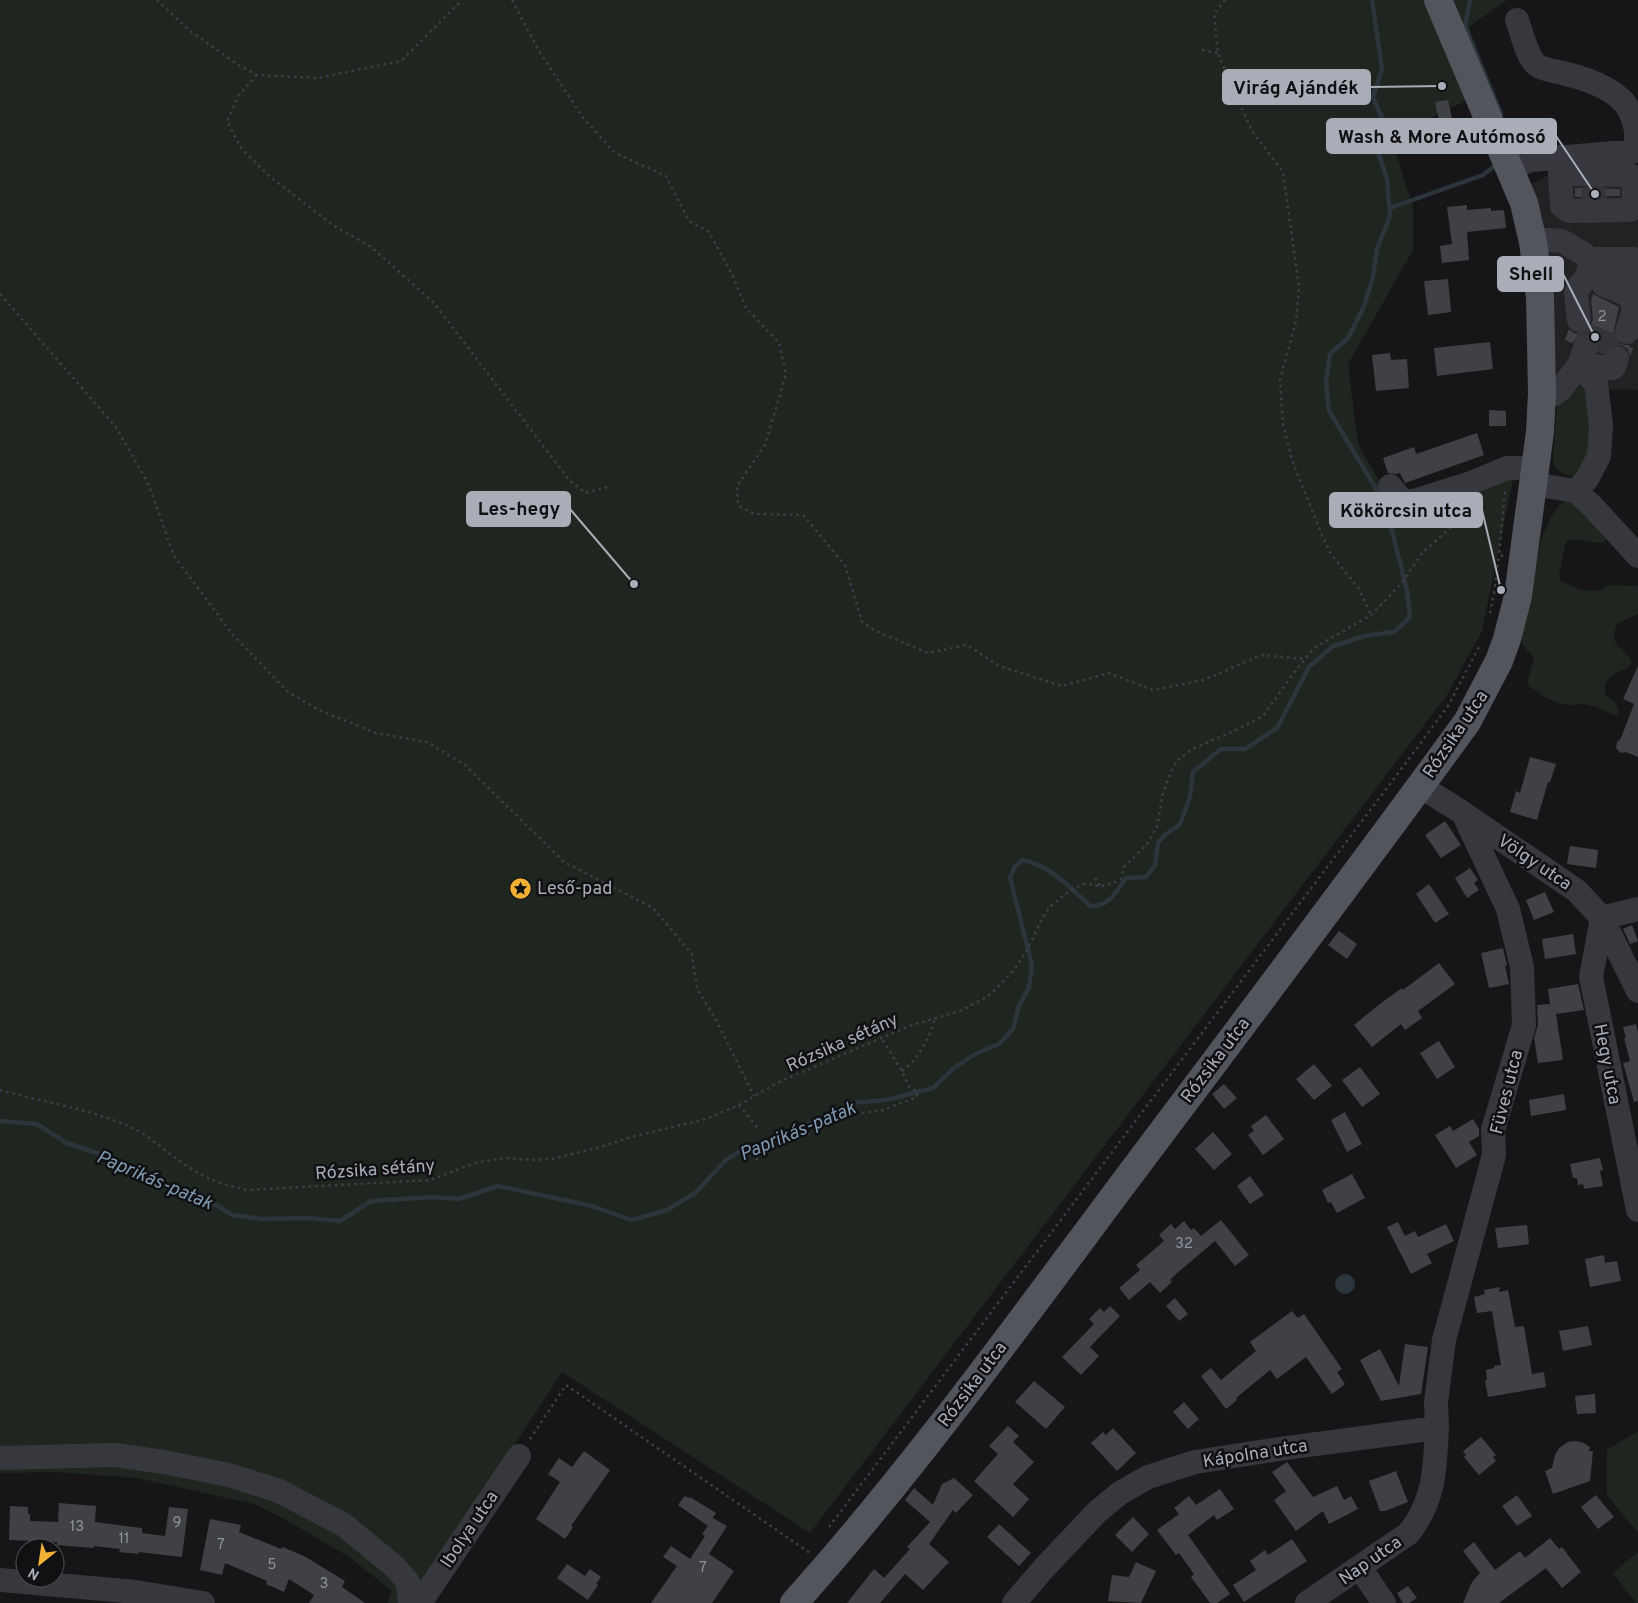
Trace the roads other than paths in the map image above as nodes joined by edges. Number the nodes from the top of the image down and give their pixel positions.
1 (1438, 0) edge
2 (1518, 20) dead end
3 (1635, 151) edge
4 (1560, 165) junction
5 (1509, 166) junction
6 (1533, 242) junction
7 (1634, 259) dead end
8 (1590, 269) junction
9 (1582, 315) tunnel mouth
10 (1604, 343) junction
11 (1542, 393) junction
12 (1534, 476) junction
13 (1390, 486) dead end
14 (1576, 491) junction
15 (1638, 556) edge
16 (1420, 786) junction
17 (1463, 813) junction
18 (1638, 909) edge
19 (1602, 918) junction
20 (1638, 991) edge
21 (1638, 1210) edge
22 (1437, 1428) junction
23 (519, 1456) road end
24 (0, 1458) edge
25 (1360, 1568) junction
26 (0, 1580) edge
27 (203, 1603) edge
28 (410, 1603) edge
29 (420, 1603) edge
30 (794, 1603) edge
31 (1014, 1603) edge
32 (1307, 1603) edge
33 (1384, 1603) edge

1 - 5 main road, Rózsika utca
2 - 3 street
3 - 4 street
4 - 4 street
4 - 5 street
5 - 6 main road, Rózsika utca
6 - 8 street
6 - 11 main road, Rózsika utca
7 - 8 street
8 - 9 street
8 - 10 street
10 - 11 street
10 - 14 street
11 - 12 main road, Rózsika utca
12 - 13 street
12 - 14 street
12 - 16 main road, Rózsika utca
14 - 15 street
16 - 17 street
16 - 30 main road, Rózsika utca
17 - 19 street, Völgy utca
17 - 22 street, Füves utca
18 - 19 street
19 - 20 street, Völgy utca
19 - 21 street, Hegy utca
22 - 25 street, Nap utca
22 - 31 street, Kápolna utca
23 - 29 street, Ibolya utca
24 - 28 street
25 - 32 street, Nap utca
25 - 33 street
26 - 27 street

